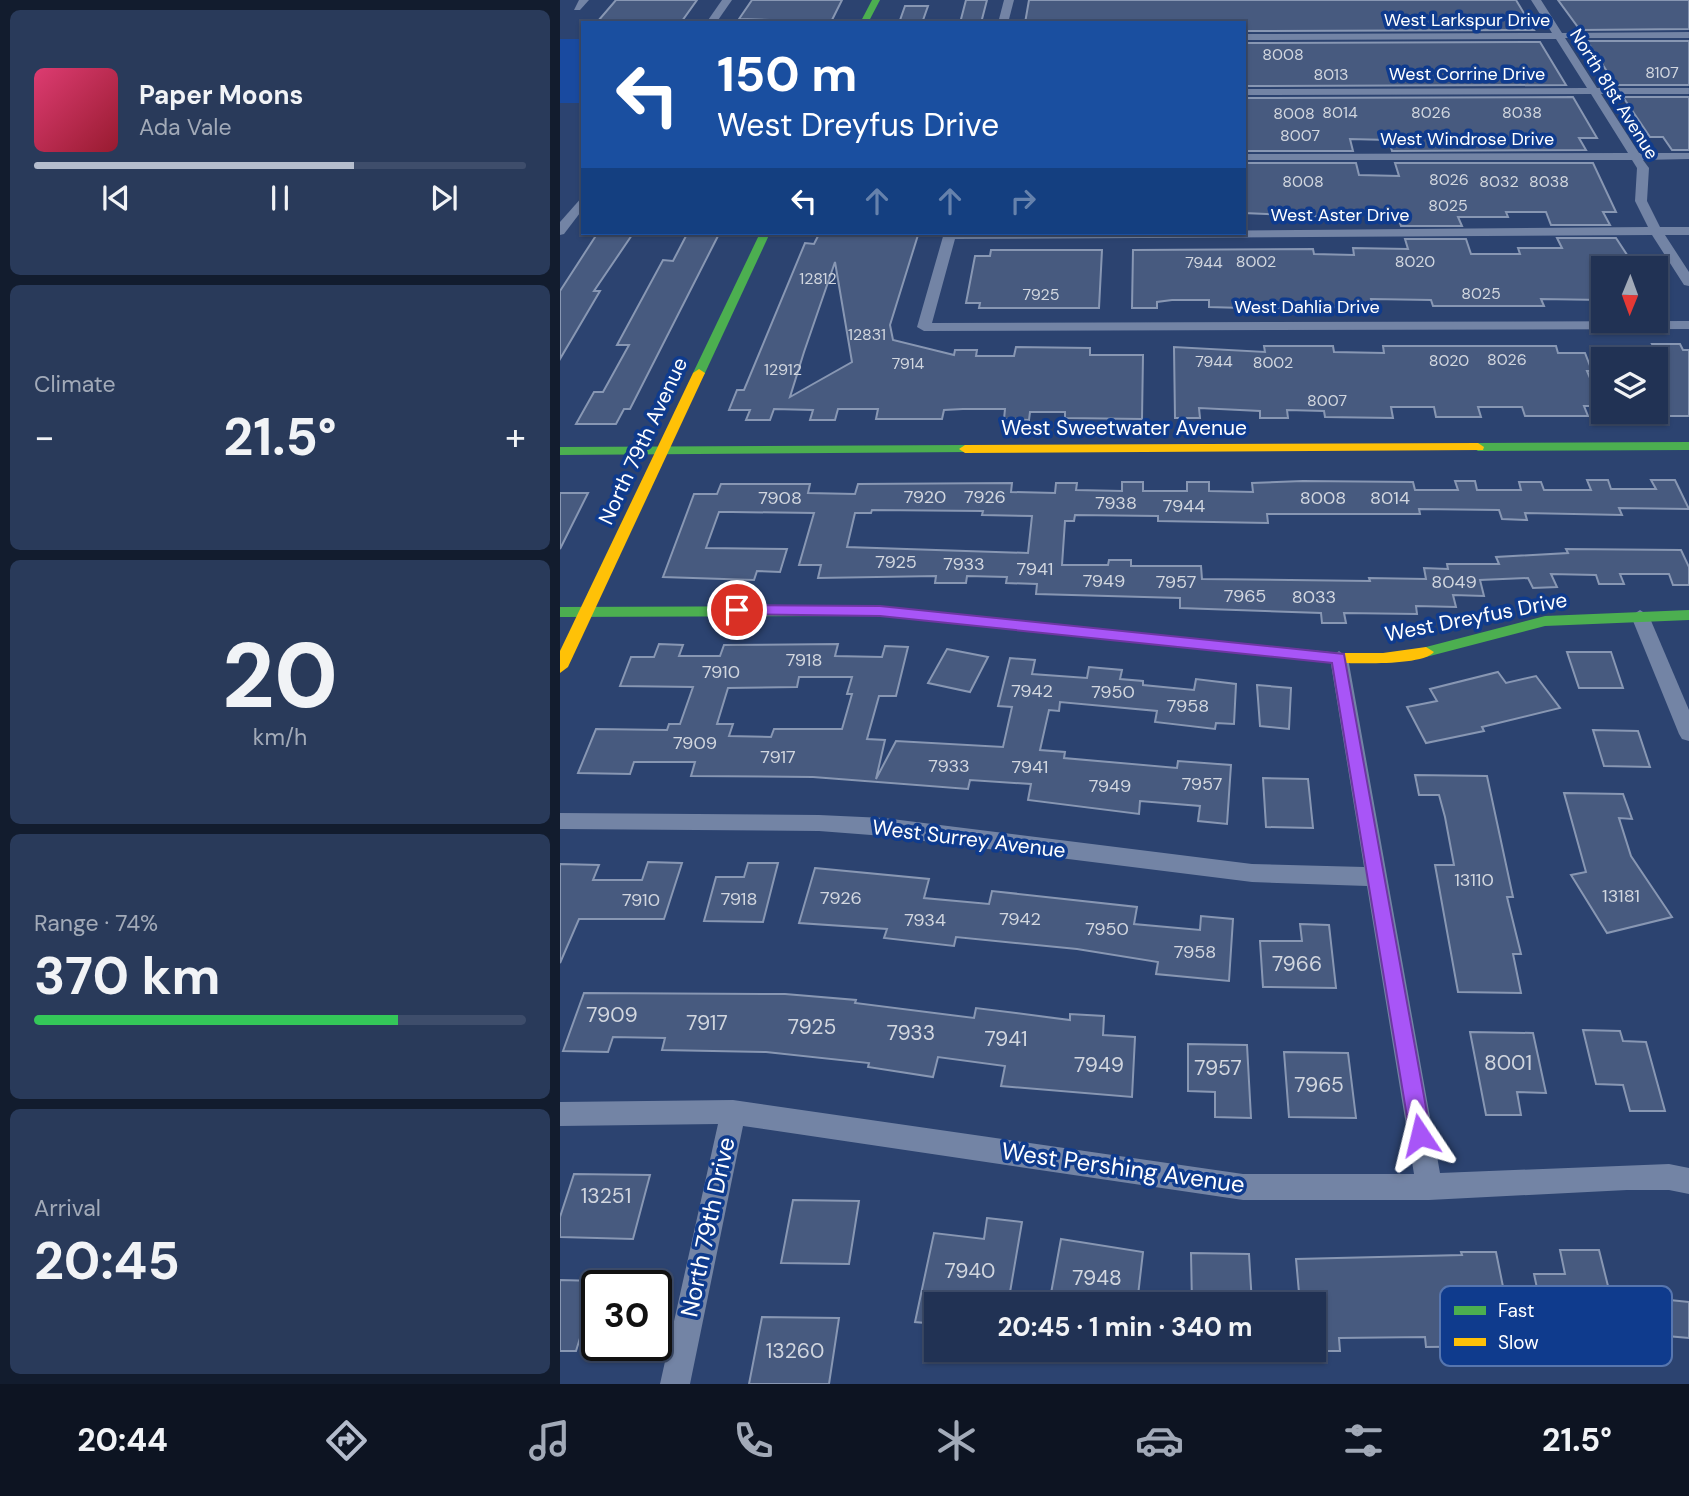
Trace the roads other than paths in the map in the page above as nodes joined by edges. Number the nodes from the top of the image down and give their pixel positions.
1 (727, 0) edge
2 (876, 0) edge
3 (1009, 0) edge
4 (1536, 0) edge
5 (712, 21) edge
6 (865, 21) edge
7 (1004, 21) edge
8 (1689, 35) edge
9 (1556, 36) junction
10 (1246, 37) edge
11 (1593, 91) junction
12 (1689, 91) edge
13 (1246, 92) edge
14 (1636, 156) junction
15 (1689, 156) edge
16 (1246, 157) edge
17 (581, 203) edge
18 (560, 231) edge
19 (1657, 231) junction
20 (1689, 231) edge
21 (1246, 233) edge
22 (764, 235) edge
23 (949, 235) edge
24 (1689, 282) edge
25 (1689, 325) edge
26 (1689, 446) edge
27 (560, 451) edge
28 (661, 451) junction
29 (560, 612) edge
30 (586, 612) junction
31 (1640, 615) junction
32 (1689, 615) edge
33 (1339, 658) junction
34 (560, 667) edge
35 (1689, 734) edge
36 (560, 821) edge
37 (1376, 877) junction
38 (733, 1112) junction
39 (560, 1114) edge
40 (1689, 1181) edge
41 (1429, 1187) junction
42 (675, 1384) edge

1 - 5 street
2 - 6 street
3 - 7 street
4 - 9 street, North 81st Avenue
8 - 9 street, West Larkspur Drive
9 - 10 street, West Larkspur Drive
9 - 11 street, North 81st Avenue
11 - 12 street, West Corrine Drive
11 - 13 street, West Corrine Drive
11 - 14 street, North 81st Avenue
14 - 15 street, West Windrose Drive
14 - 16 street, West Windrose Drive
14 - 19 street, North 81st Avenue
17 - 18 street
19 - 20 street, West Aster Drive
19 - 21 street, West Aster Drive
19 - 24 street, North 81st Avenue
22 - 28 street, North 79th Avenue
23 - 25 street, West Dahlia Drive
26 - 28 street, West Sweetwater Avenue
27 - 28 street, West Sweetwater Avenue
28 - 30 street, North 79th Avenue
29 - 30 street, West Dreyfus Drive
30 - 33 street, West Dreyfus Drive
30 - 34 street, North 79th Avenue
31 - 32 street, West Dreyfus Drive
31 - 33 street, West Dreyfus Drive
31 - 35 street
33 - 37 street
36 - 37 street, West Surrey Avenue
37 - 41 street
38 - 39 street, West Pershing Avenue
38 - 41 street, West Pershing Avenue
38 - 42 street, North 79th Drive
40 - 41 street, West Pershing Avenue

